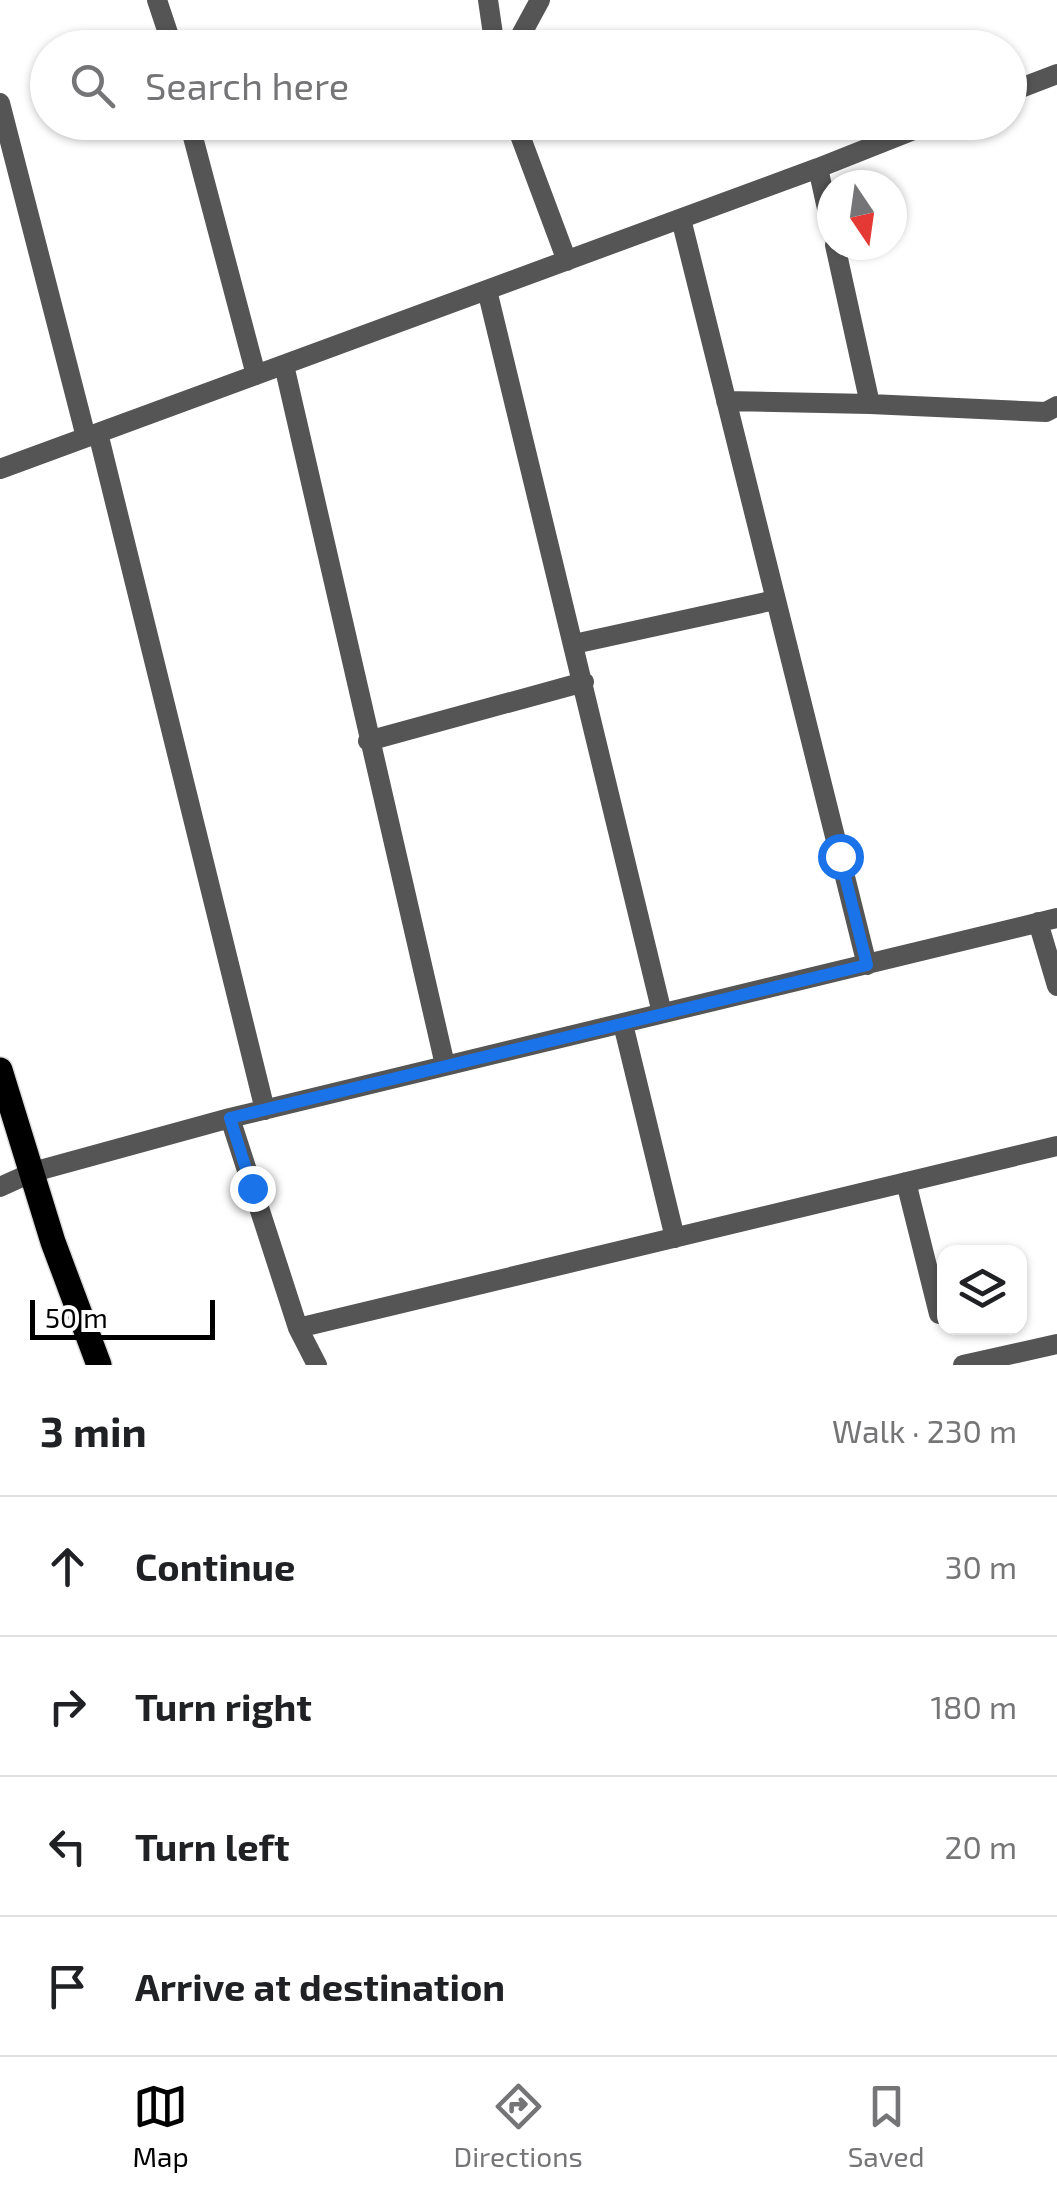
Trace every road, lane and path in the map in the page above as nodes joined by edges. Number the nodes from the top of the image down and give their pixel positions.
1 (157, 0) edge
2 (488, 0) edge
3 (540, 0) edge
4 (168, 30) edge
5 (492, 30) edge
6 (524, 30) edge
7 (1057, 74) edge
8 (1027, 85) edge
9 (0, 104) edge
10 (194, 140) edge
11 (522, 140) edge
12 (889, 140) edge
13 (818, 168) joint
14 (681, 219) junction
15 (838, 260) edge
16 (567, 261) junction
17 (487, 290) junction
18 (284, 364) junction
19 (256, 375) junction
20 (726, 401) junction
21 (870, 404) junction
22 (1057, 406) edge
23 (92, 435) junction
24 (0, 469) edge
25 (775, 600) junction
26 (574, 644) junction
27 (584, 682) junction
28 (368, 740) junction
29 (1048, 920) edge
30 (867, 965) junction
31 (1057, 986) edge
32 (662, 1014) junction
33 (624, 1024) junction
34 (445, 1064) junction
35 (0, 1070) edge
36 (265, 1110) junction
37 (230, 1118) junction
38 (1057, 1146) edge
39 (33, 1172) junction
40 (906, 1182) junction
41 (0, 1187) edge
42 (675, 1238) junction
43 (937, 1310) edge
44 (298, 1328) junction
45 (1057, 1344) edge
46 (98, 1365) edge
47 (317, 1365) edge
48 (963, 1365) edge

1 - 4 street
2 - 5 street
3 - 6 street
7 - 8 street
9 - 23 street
10 - 19 street
11 - 16 street
12 - 13 street
13 - 14 street
14 - 16 street
14 - 20 street
15 - 21 street
16 - 17 street
17 - 18 street
17 - 26 street
18 - 19 street
18 - 28 street
19 - 23 street
20 - 21 street
20 - 25 street
21 - 22 street
23 - 24 street
23 - 36 street
25 - 26 street
25 - 30 street
26 - 27 street
27 - 28 street
27 - 32 street
28 - 34 street
29 - 30 street
29 - 31 street
30 - 32 street
32 - 33 street
33 - 34 street
33 - 42 street
34 - 36 street
35 - 39 main road
36 - 37 street
37 - 39 street
37 - 44 street
38 - 40 street
39 - 41 street
39 - 46 main road
40 - 42 street
40 - 43 street
42 - 44 street
44 - 47 street
45 - 48 street

